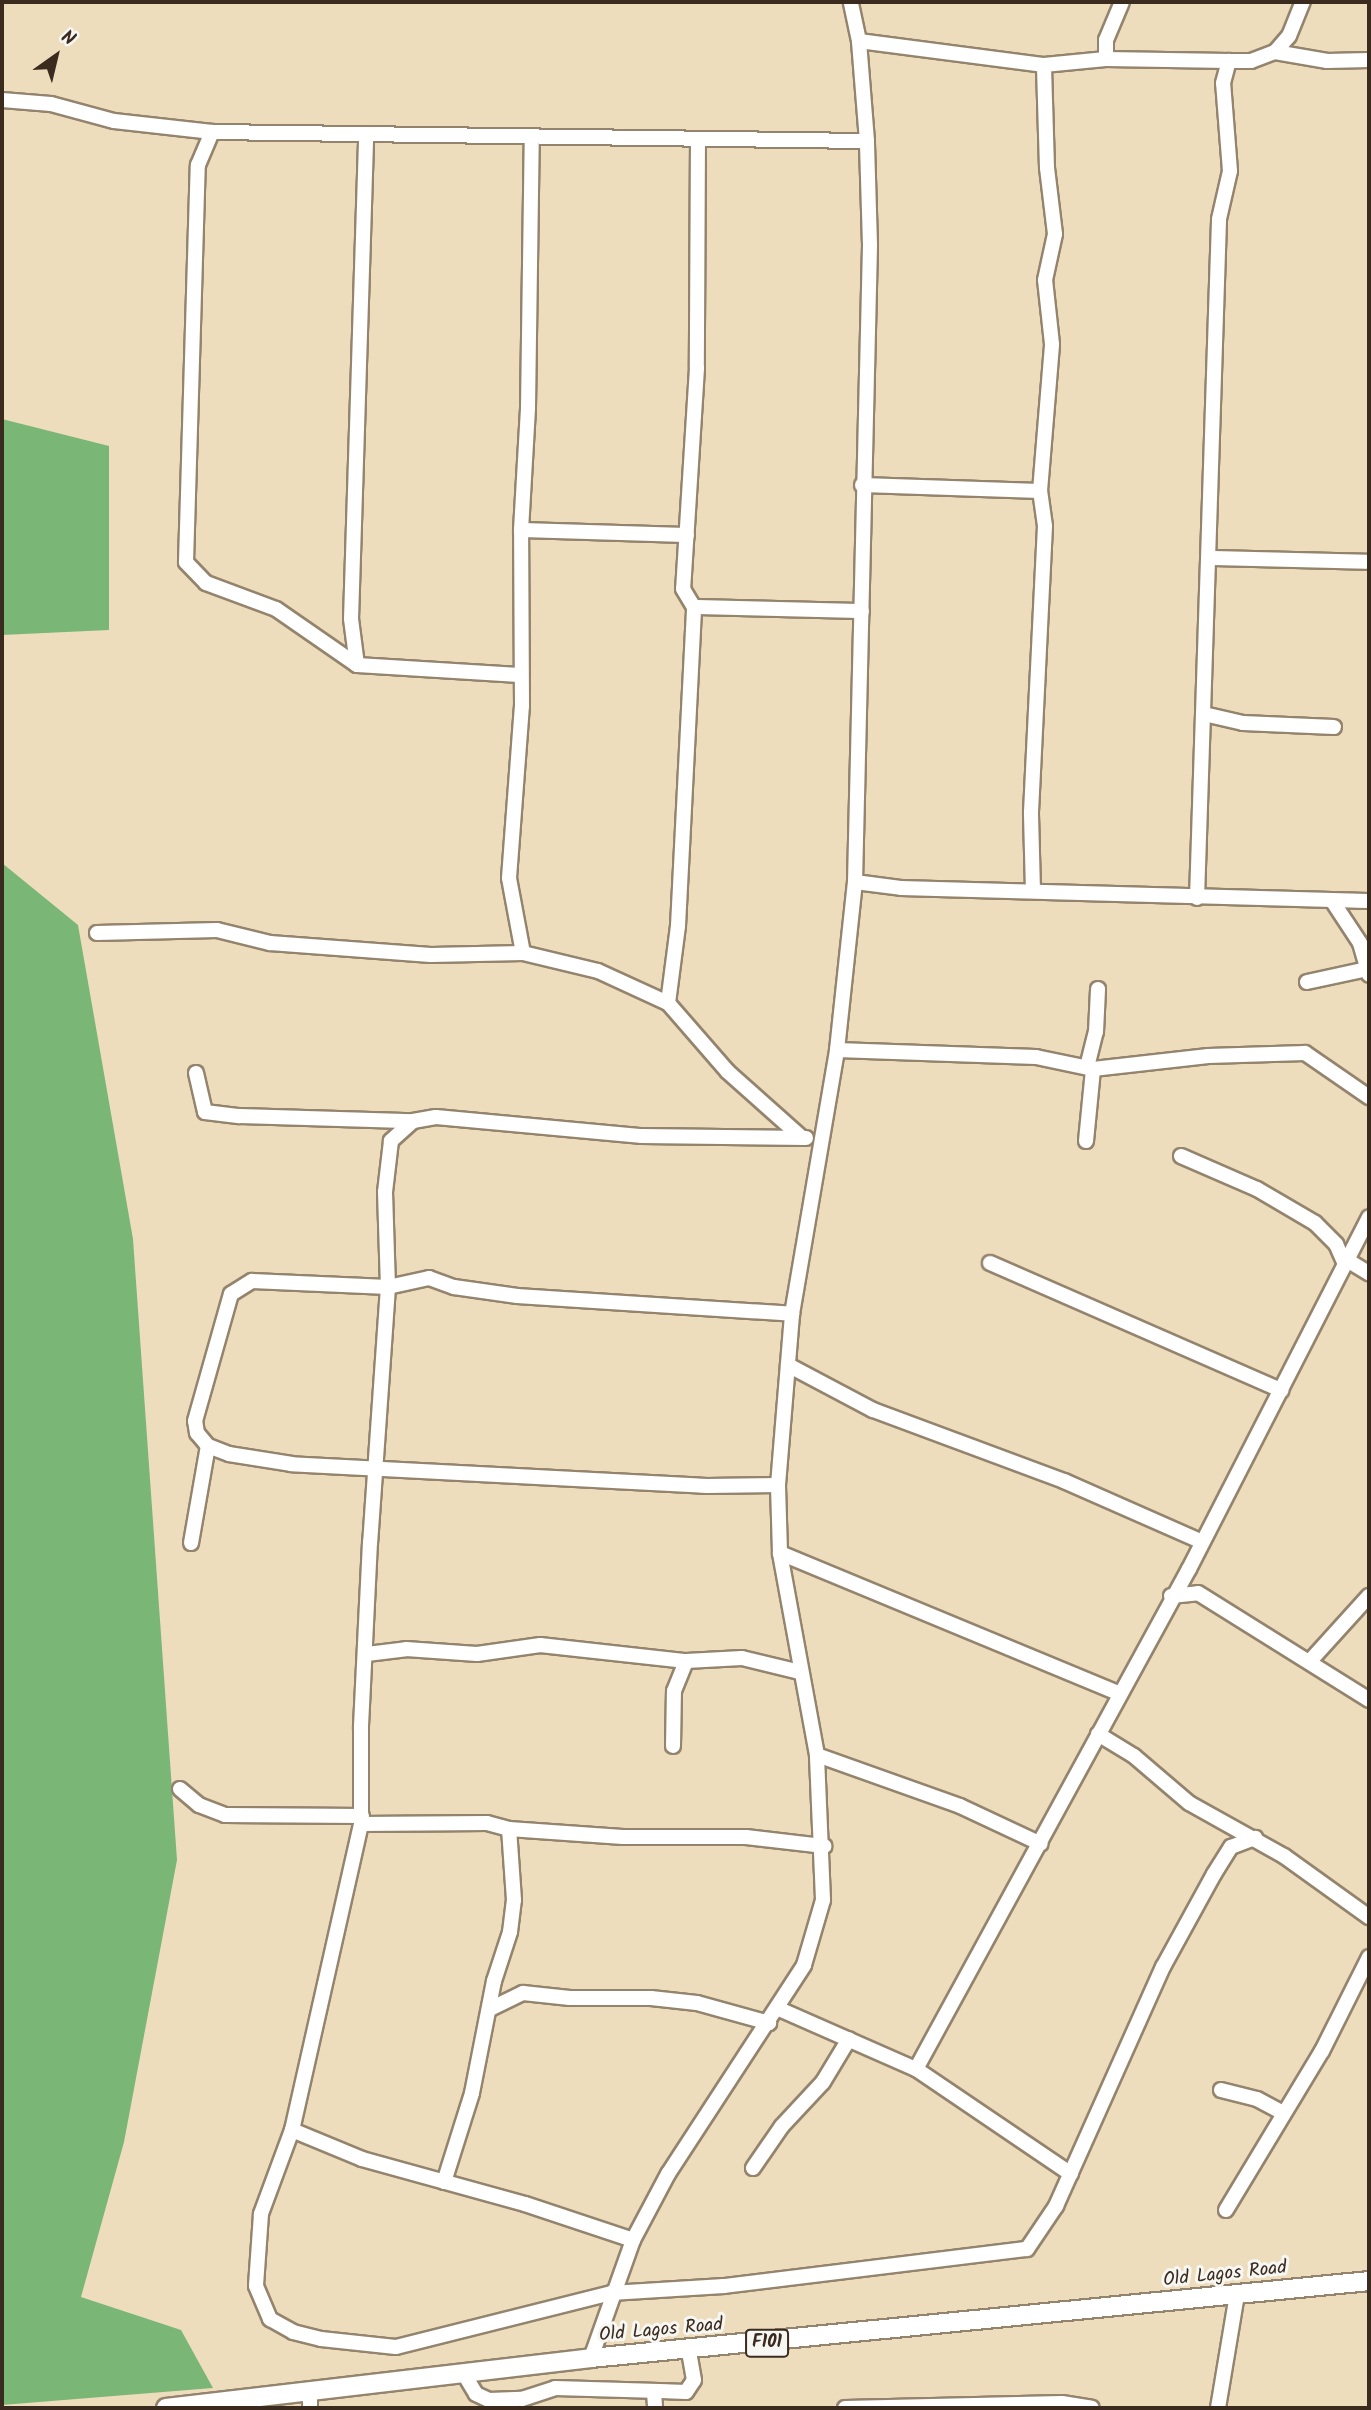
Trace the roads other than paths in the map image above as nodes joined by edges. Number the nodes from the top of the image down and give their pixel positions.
1 (851, 2) edge
2 (1122, 2) edge
3 (1303, 2) edge
4 (859, 41) junction
5 (1275, 52) junction
6 (1106, 59) junction
7 (1369, 60) edge
8 (1229, 61) junction
9 (1044, 65) junction
10 (2, 100) edge
11 (212, 132) junction
12 (366, 135) junction
13 (532, 137) junction
14 (698, 139) junction
15 (867, 141) junction
16 (862, 485) junction
17 (1040, 491) junction
18 (521, 530) junction
19 (687, 535) junction
20 (1210, 558) junction
21 (1369, 562) edge
22 (695, 607) junction
23 (862, 611) junction
24 (357, 665) junction
25 (519, 675) junction
26 (1204, 714) junction
27 (1334, 726) dead end
28 (855, 882) junction
29 (1033, 891) junction
30 (1196, 898) junction
31 (1369, 901) edge
32 (1333, 902) junction
33 (97, 933) dead end
34 (523, 953) junction
35 (1368, 966) edge
36 (1307, 982) dead end
37 (1097, 989) dead end
38 (668, 1003) junction
39 (837, 1050) junction
40 (1090, 1068) junction
41 (197, 1073) dead end
42 (1369, 1097) edge
43 (413, 1121) junction
44 (801, 1137) junction
45 (1086, 1141) dead end
46 (822, 1142) junction
47 (1181, 1156) dead end
48 (1369, 1217) edge
49 (990, 1263) dead end
50 (1344, 1267) junction
51 (1365, 1272) edge
52 (388, 1287) junction
53 (792, 1314) junction
54 (788, 1365) junction
55 (1281, 1390) junction
56 (208, 1446) junction
57 (377, 1469) junction
58 (778, 1485) junction
59 (1202, 1542) junction
60 (191, 1543) dead end
61 (780, 1553) junction
62 (1189, 1569) junction
63 (1198, 1593) junction
64 (1171, 1596) junction
65 (1369, 1596) edge
66 (366, 1654) junction
67 (686, 1661) junction
68 (1310, 1661) junction
69 (800, 1672) junction
70 (1120, 1694) junction
71 (1369, 1700) edge
72 (1098, 1734) junction
73 (673, 1746) dead end
74 (817, 1755) junction
75 (180, 1789) dead end
76 (361, 1820) junction
77 (1224, 1825) junction
78 (509, 1829) junction
79 (1255, 1838) junction
80 (1041, 1844) junction
81 (824, 1846) junction
82 (1231, 1847) junction
83 (1369, 1917) edge
84 (1369, 1957) edge
85 (490, 2009) junction
86 (779, 2009) junction
87 (769, 2023) junction
88 (849, 2039) junction
89 (916, 2069) junction
90 (1222, 2091) dead end
91 (1283, 2113) junction
92 (292, 2130) junction
93 (753, 2168) dead end
94 (1071, 2174) junction
95 (444, 2182) junction
96 (1226, 2210) dead end
97 (633, 2240) junction
98 (1369, 2281) edge
99 (611, 2293) junction
100 (1237, 2295) junction
101 (689, 2351) junction
102 (591, 2358) junction
103 (464, 2374) junction
104 (654, 2392) junction
105 (310, 2400) edge
106 (526, 2403) edge
107 (489, 2404) edge
108 (983, 2406) edge
109 (166, 2408) edge
110 (656, 2408) edge
111 (845, 2408) edge
112 (1092, 2408) edge
113 (1218, 2408) edge

1 - 4 street
2 - 6 street
3 - 5 street
4 - 9 street
4 - 15 street
5 - 7 street
5 - 8 street
6 - 8 street
6 - 9 street
8 - 20 street
9 - 17 street
10 - 11 street
11 - 12 street
11 - 24 street
12 - 13 street
12 - 24 street
13 - 14 street
13 - 18 street
14 - 15 street
14 - 19 street
15 - 16 street
16 - 17 street
16 - 23 street
17 - 29 street
18 - 19 street
18 - 25 street
19 - 22 street
20 - 21 street
20 - 26 street
22 - 23 street
22 - 38 street
23 - 28 street
24 - 25 street
25 - 34 street
26 - 27 street
26 - 30 street
28 - 29 street
28 - 39 street
29 - 30 street
30 - 32 street
31 - 32 street
32 - 35 street
33 - 34 street
34 - 38 street
35 - 36 street
37 - 40 street
38 - 44 street
39 - 40 street
39 - 46 street
40 - 42 street
40 - 45 street
41 - 43 street
43 - 44 street
43 - 52 street
44 - 46 street
46 - 53 street
47 - 50 street
48 - 50 street
49 - 55 street
50 - 51 street
50 - 55 street
52 - 53 street
52 - 56 street
52 - 57 street
53 - 54 street
54 - 58 street
54 - 59 street
55 - 59 street
56 - 57 street
56 - 60 street
57 - 58 street
57 - 66 street
58 - 61 street
59 - 62 street
61 - 69 street
61 - 70 street
62 - 63 street
62 - 64 street
63 - 64 street
63 - 68 street
64 - 70 street
65 - 68 street
66 - 67 street
66 - 76 street
67 - 69 street
67 - 73 street
68 - 71 street
69 - 74 street
70 - 72 street
72 - 77 street
72 - 80 street
74 - 80 street
74 - 81 street
75 - 76 street
76 - 78 street
76 - 92 street
77 - 79 street
77 - 82 street
78 - 81 street
78 - 85 street
79 - 82 street
79 - 83 street
80 - 89 street
81 - 86 street
82 - 94 street
84 - 91 street
85 - 87 street
85 - 95 street
86 - 87 street
86 - 88 street
87 - 97 street
88 - 89 street
88 - 93 street
89 - 94 street
90 - 91 street
91 - 96 street
92 - 95 street
92 - 99 street
94 - 99 street
95 - 97 street
97 - 99 street
98 - 100 main road, Old Lagos Road / F101
99 - 102 street
100 - 101 main road, Old Lagos Road / F101
100 - 113 street
101 - 102 main road, Old Lagos Road / F101
101 - 104 street
102 - 103 main road, Old Lagos Road / F101
103 - 105 main road, Old Lagos Road / F101
103 - 107 street
104 - 106 street
104 - 110 street
105 - 109 main road, Old Lagos Road / F101
106 - 107 street
108 - 111 street
108 - 112 street

